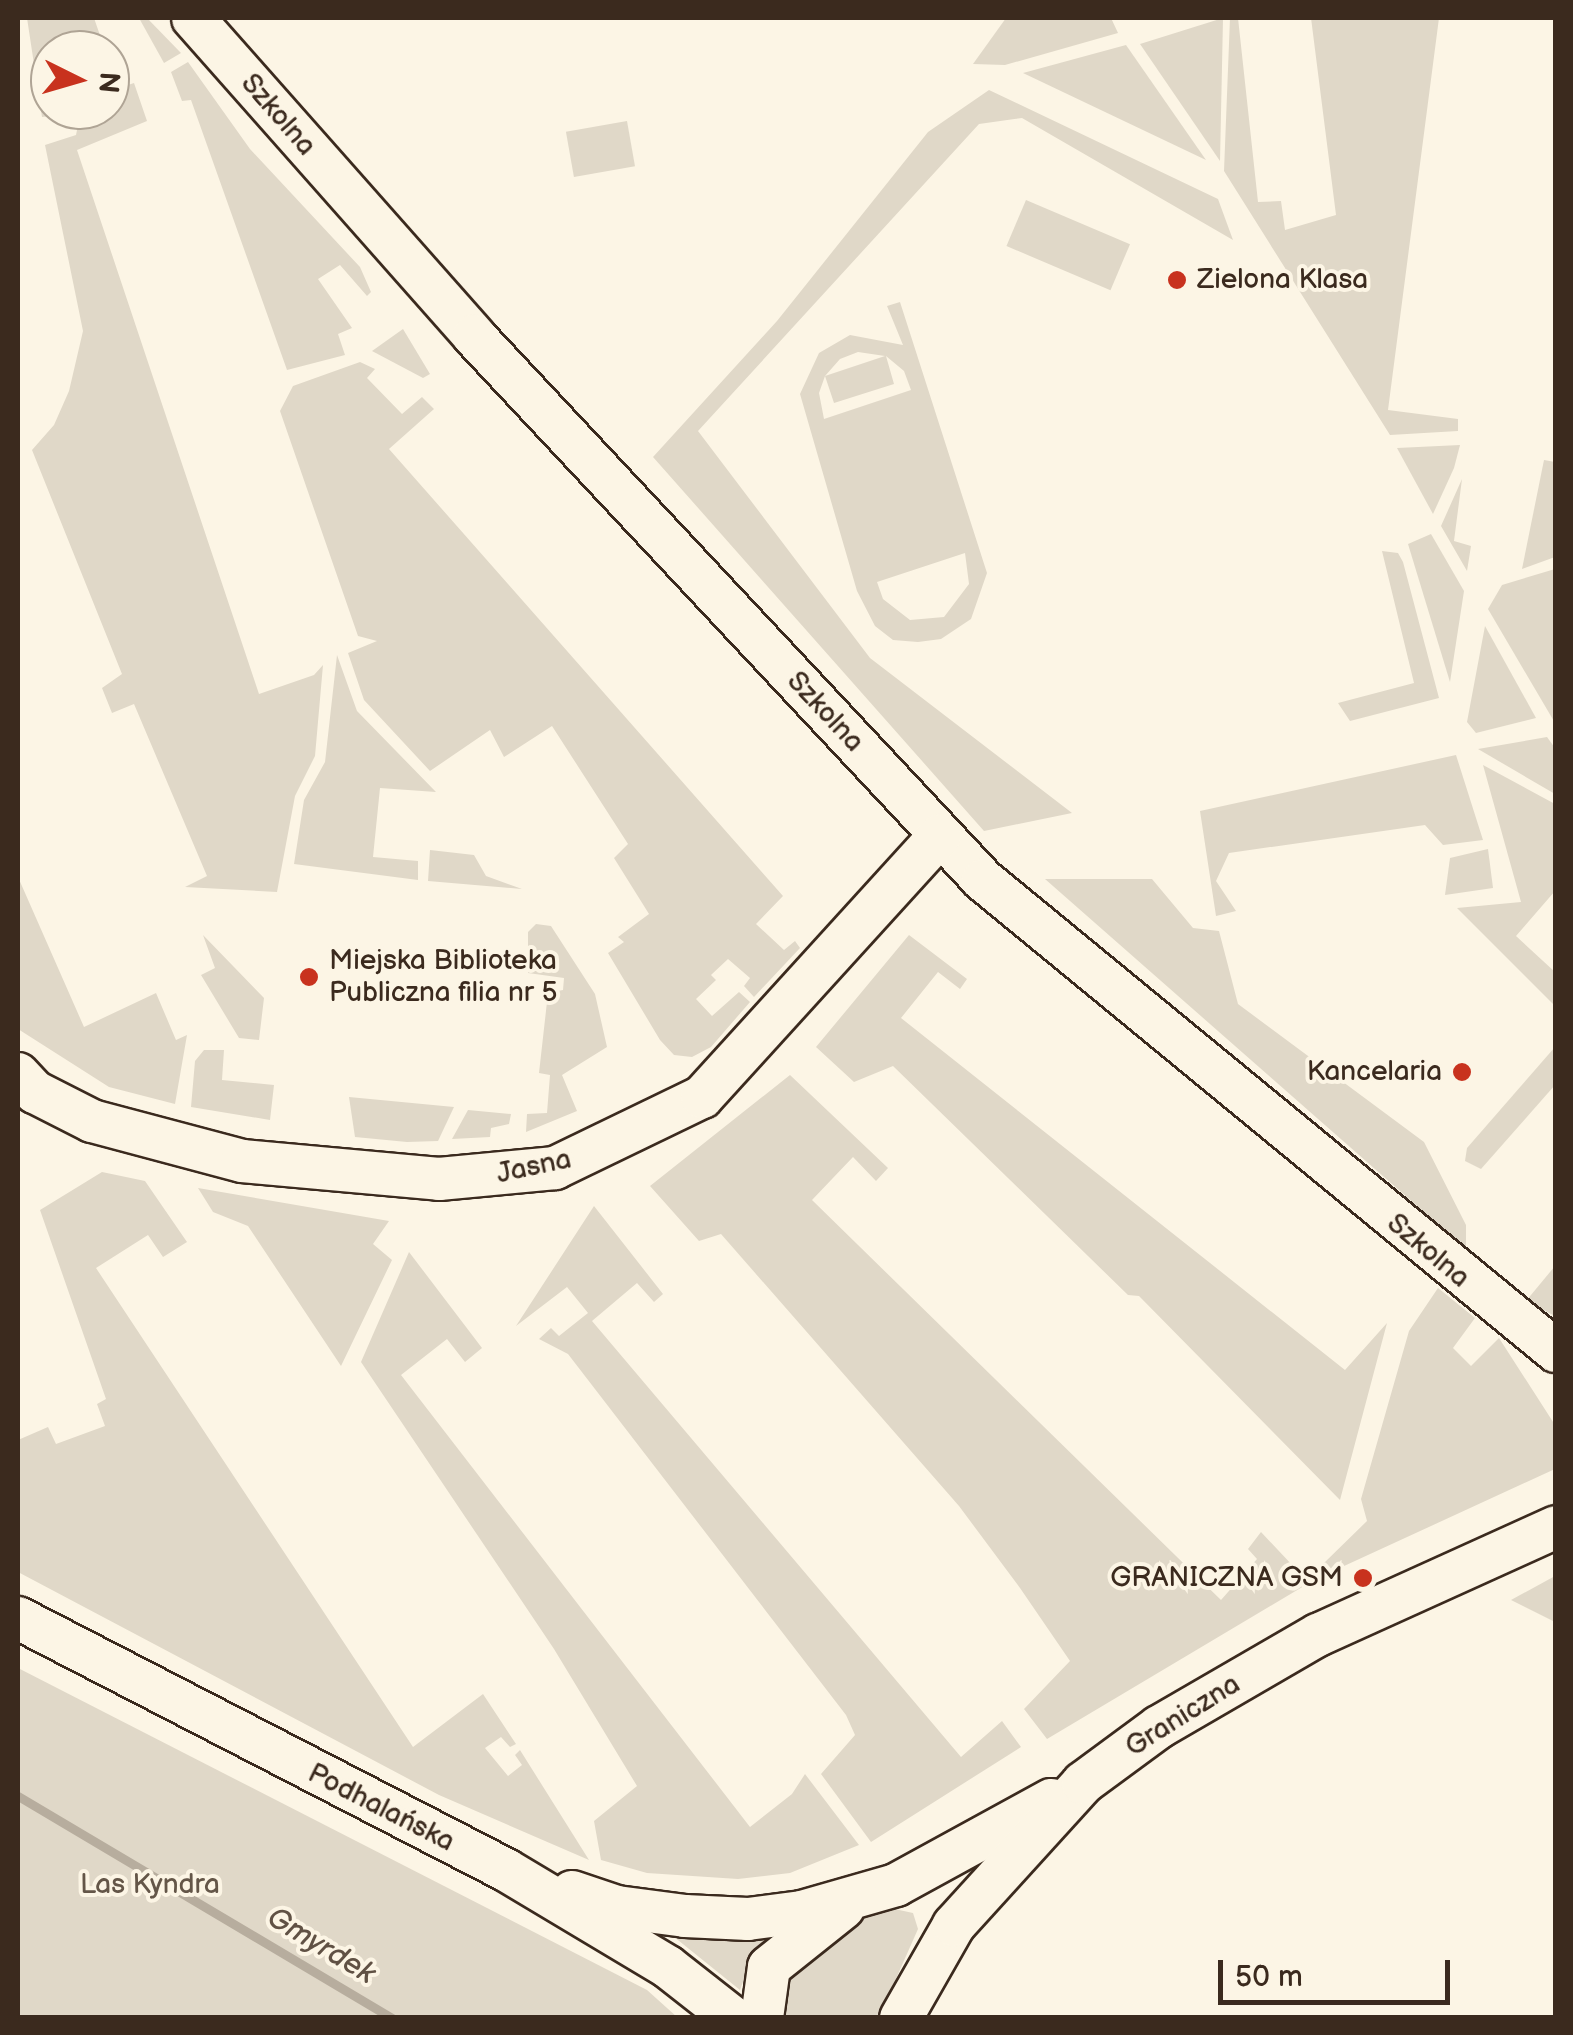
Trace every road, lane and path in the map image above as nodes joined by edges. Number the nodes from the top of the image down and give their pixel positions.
1 (193, 18) edge
2 (940, 834) junction
3 (18, 1074) edge
4 (1541, 1343) edge
5 (1556, 1369) edge
6 (1556, 1527) edge
7 (18, 1618) edge
8 (1082, 1783) junction
9 (506, 1870) junction
10 (919, 1872) junction
11 (852, 1902) junction
12 (954, 1926) junction
13 (908, 2012) edge
14 (733, 2018) edge
15 (762, 2018) edge

1 - 2 street, Szkolna
2 - 3 street, Jasna
2 - 4 street, Szkolna
4 - 5 street, Szkolna
6 - 8 street, Graniczna
7 - 9 street, Podhalańska
8 - 10 street
8 - 12 street, Graniczna
9 - 11 street
9 - 14 street, Podhalańska
10 - 11 street
10 - 12 street
11 - 15 street
12 - 13 street, Graniczna

